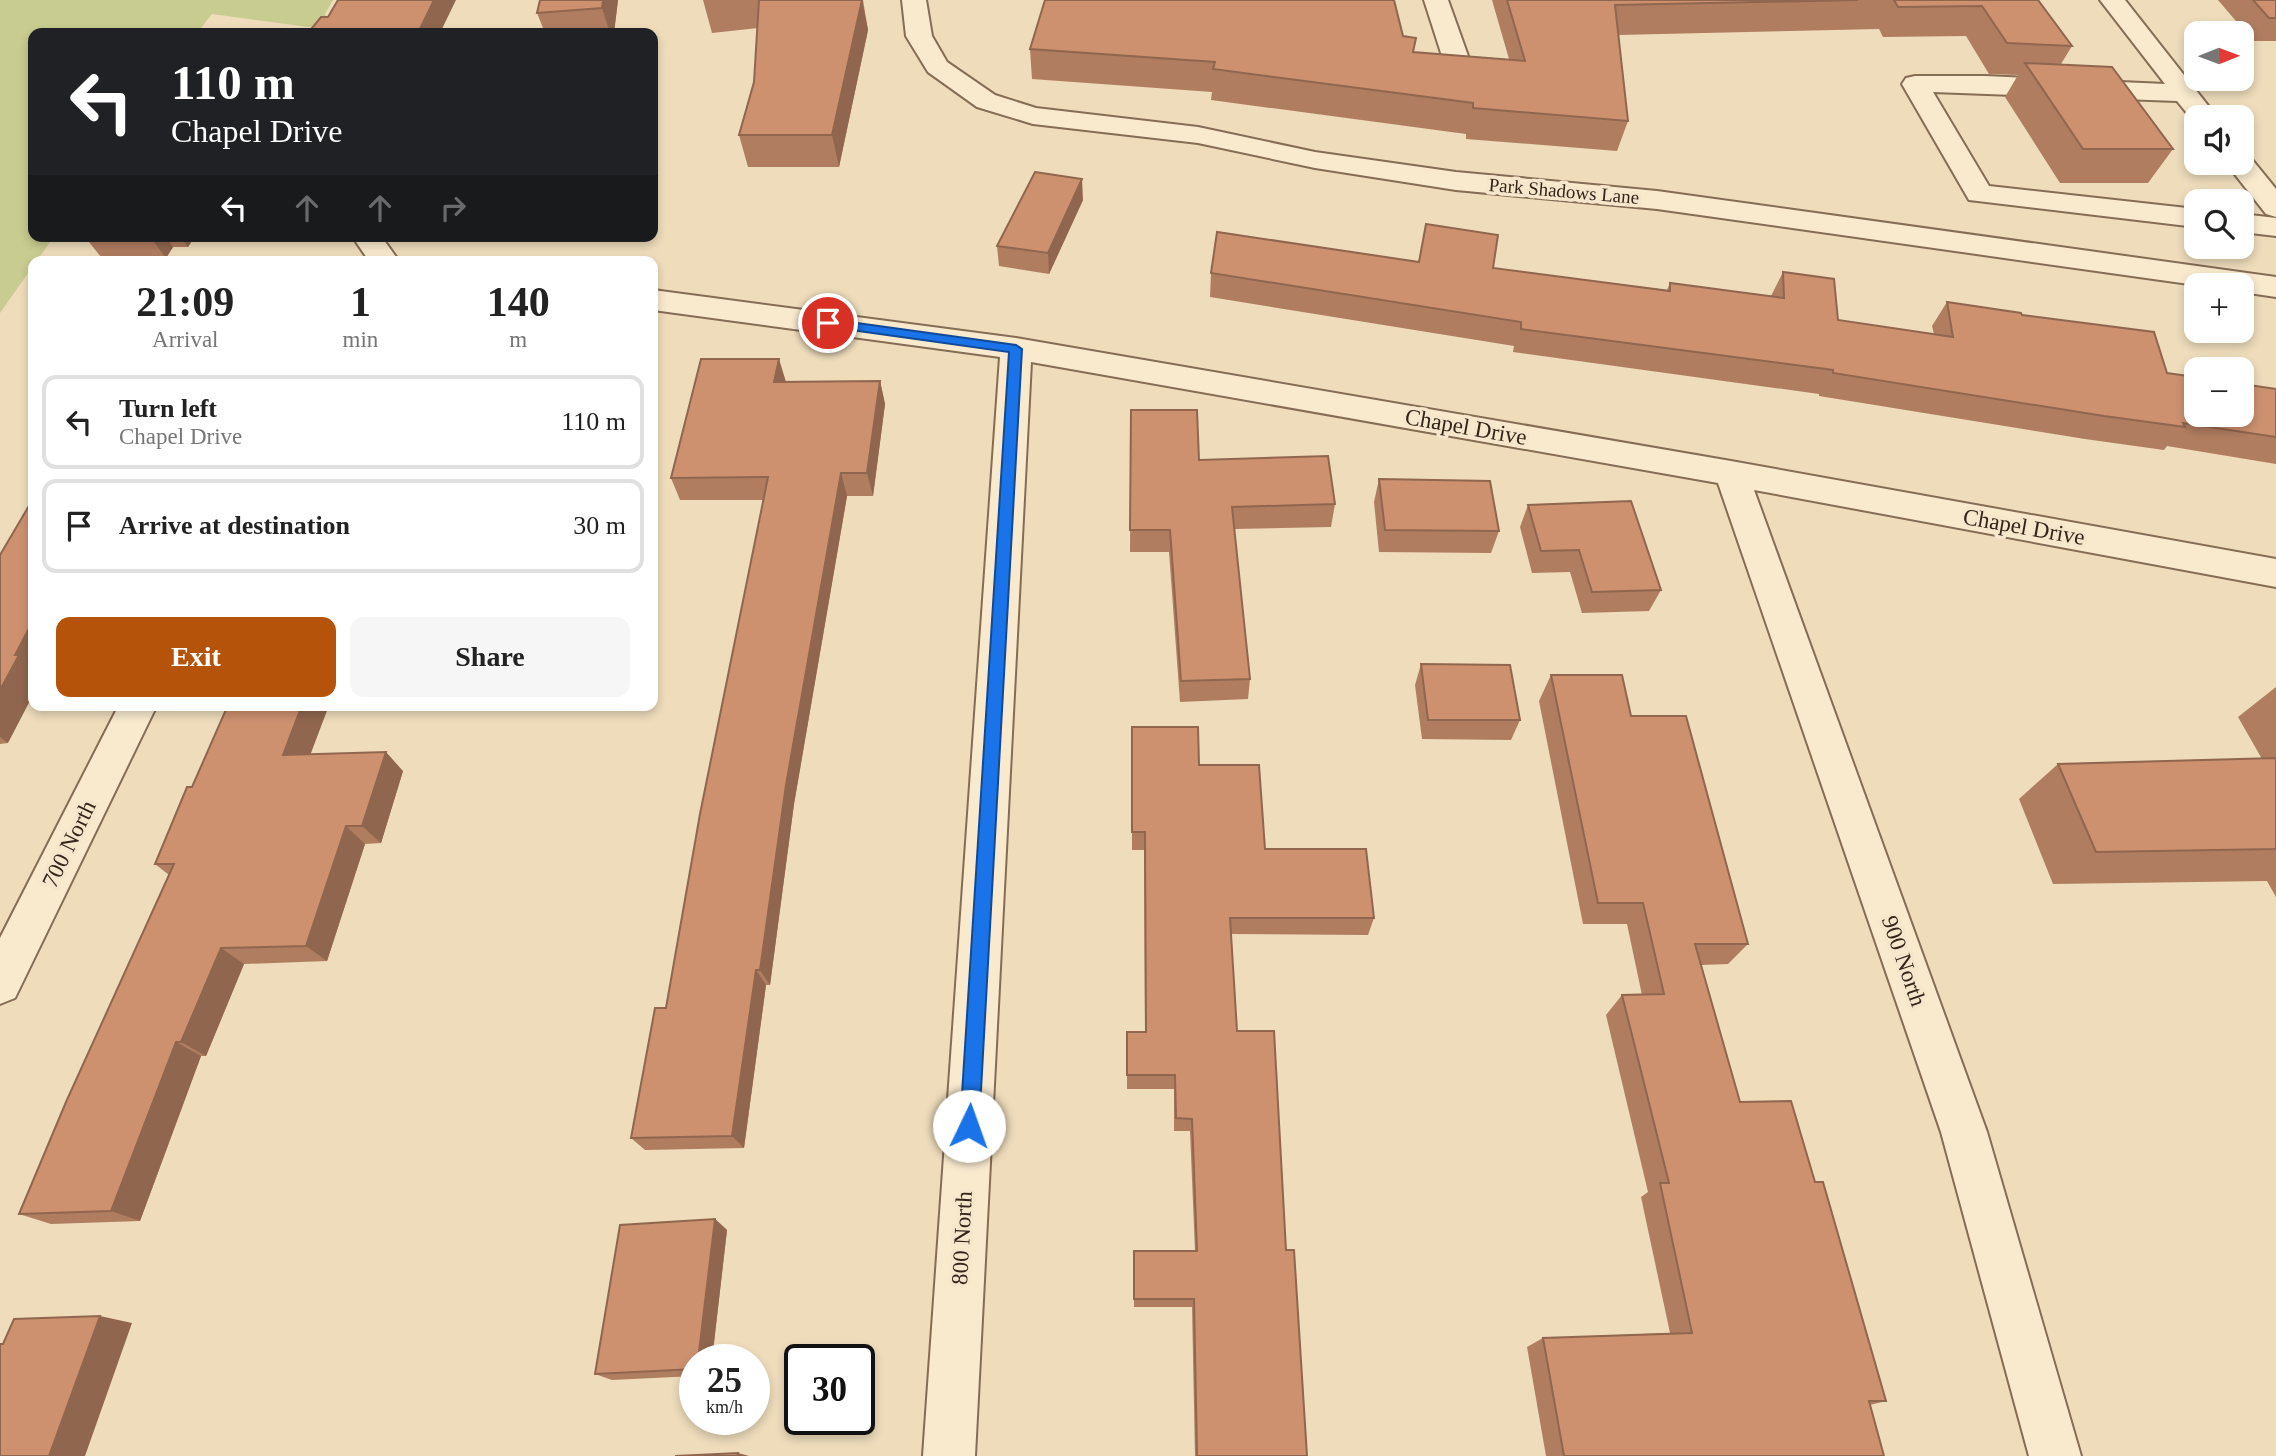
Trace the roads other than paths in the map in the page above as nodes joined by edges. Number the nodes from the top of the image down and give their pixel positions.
1 (914, 0) edge
2 (1436, 0) edge
3 (2112, 0) edge
4 (1455, 56) edge
5 (2185, 93) junction
6 (2194, 105) edge
7 (2250, 175) edge
8 (2276, 208) edge
9 (2184, 217) edge
10 (2254, 224) edge
11 (2276, 227) edge
12 (2276, 287) edge
13 (658, 301) edge
14 (1016, 349) junction
15 (1731, 472) junction
16 (2276, 573) edge
17 (135, 711) edge
18 (0, 983) edge
19 (949, 1456) edge
20 (2055, 1456) edge

1 - 12 street, Park Shadows Lane
2 - 4 street
3 - 5 street
5 - 6 street
5 - 9 street
7 - 8 street
10 - 11 street
13 - 14 street, Chapel Drive
14 - 15 street, Chapel Drive
14 - 19 street, 800 North
15 - 16 street, Chapel Drive
15 - 20 street, 900 North
17 - 18 street, 700 North

